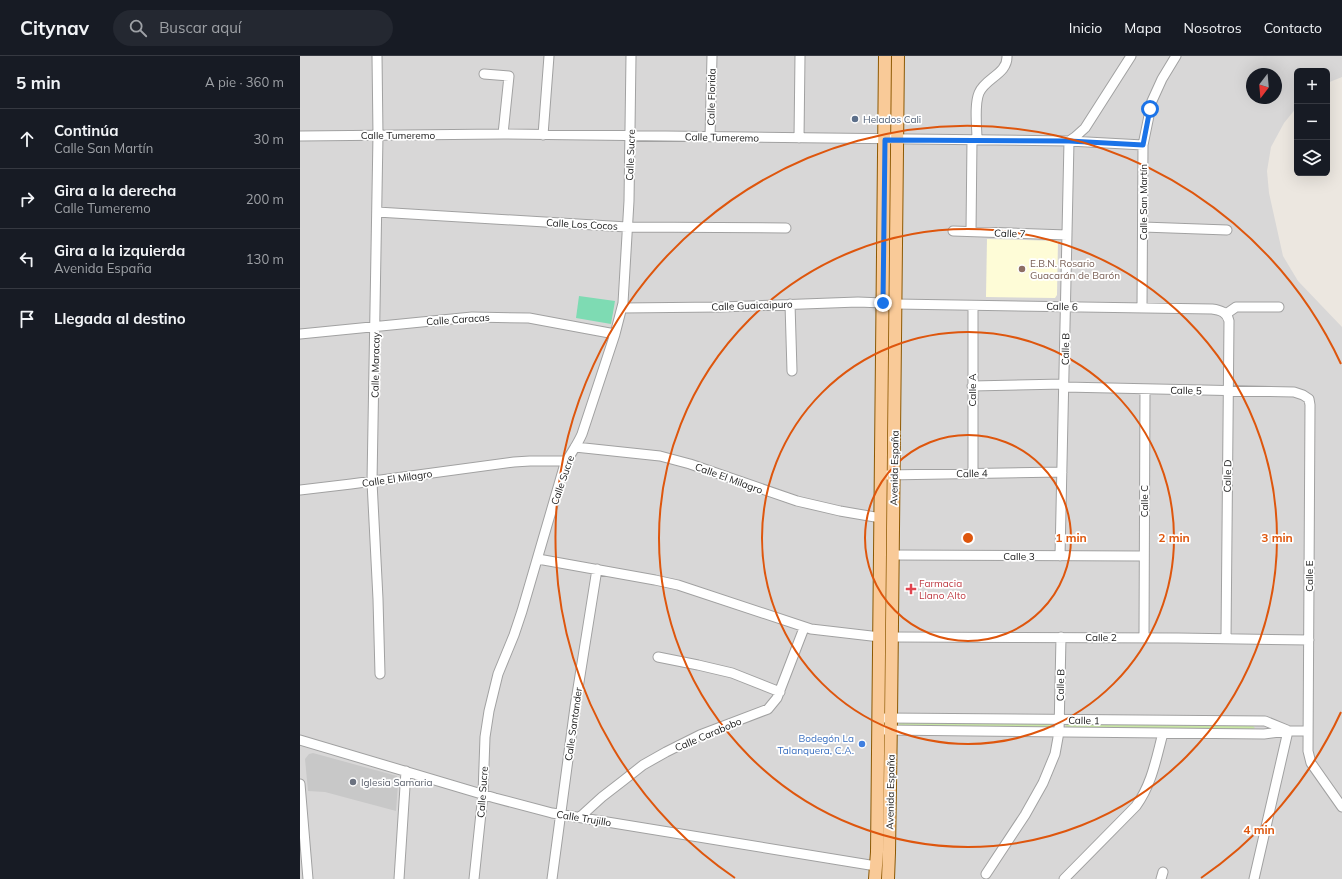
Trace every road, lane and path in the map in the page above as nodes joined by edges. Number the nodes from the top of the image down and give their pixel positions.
1 (377, 56) edge
2 (548, 56) edge
3 (631, 56) edge
4 (712, 56) edge
5 (800, 56) edge
6 (885, 56) edge
7 (898, 56) edge
8 (1007, 56) edge
9 (1131, 56) edge
10 (1176, 56) edge
11 (484, 74) dead end
12 (503, 134) junction
13 (378, 135) junction
14 (543, 135) junction
15 (300, 136) edge
16 (631, 136) junction
17 (710, 137) junction
18 (799, 138) junction
19 (885, 140) junction
20 (897, 140) junction
21 (974, 140) junction
22 (1069, 141) junction
23 (1143, 145) junction
24 (377, 212) junction
25 (627, 227) junction
26 (1142, 227) junction
27 (786, 228) dead end
28 (1226, 230) dead end
29 (953, 231) dead end
30 (971, 231) junction
31 (1067, 235) junction
32 (883, 303) junction
33 (790, 304) junction
34 (896, 304) junction
35 (973, 306) junction
36 (1066, 306) junction
37 (1279, 307) dead end
38 (622, 308) junction
39 (1142, 308) junction
40 (1226, 314) junction
41 (376, 326) junction
42 (300, 334) edge
43 (616, 334) junction
44 (792, 371) dead end
45 (1064, 385) junction
46 (972, 386) junction
47 (1145, 389) junction
48 (1228, 391) junction
49 (1307, 397) joint
50 (575, 446) junction
51 (566, 461) junction
52 (1062, 472) junction
53 (973, 473) junction
54 (881, 475) junction
55 (894, 475) junction
56 (372, 482) junction
57 (300, 490) edge
58 (881, 518) junction
59 (893, 555) junction
60 (1060, 556) junction
61 (1144, 556) junction
62 (538, 559) junction
63 (597, 569) junction
64 (804, 628) junction
65 (880, 637) junction
66 (892, 637) junction
67 (1061, 637) junction
68 (1144, 638) junction
69 (1226, 638) junction
70 (1309, 640) junction
71 (658, 657) dead end
72 (380, 674) dead end
73 (780, 692) junction
74 (878, 718) junction
75 (892, 718) junction
76 (1060, 719) junction
77 (878, 730) junction
78 (891, 730) junction
79 (1288, 731) junction
80 (1308, 731) junction
81 (1059, 732) junction
82 (1163, 733) junction
83 (300, 740) edge
84 (406, 771) junction
85 (300, 784) edge
86 (300, 790) edge
87 (482, 794) junction
88 (1342, 807) edge
89 (560, 814) junction
90 (580, 817) junction
91 (876, 866) junction
92 (986, 874) dead end
93 (308, 879) edge
94 (399, 879) edge
95 (474, 879) edge
96 (552, 879) edge
97 (875, 879) edge
98 (888, 879) edge
99 (1064, 879) edge
100 (1254, 879) edge

1 - 13 street, Calle Maracay
2 - 14 street
3 - 16 street, Calle Sucre
4 - 17 street, Calle Florida
5 - 18 street
6 - 19 main road, Avenida España
7 - 20 main road, Avenida España
8 - 21 street
9 - 22 street
10 - 23 street, Calle San Martín
11 - 12 street
12 - 13 street, Calle Tumeremo
12 - 14 street, Calle Tumeremo
13 - 15 street, Calle Tumeremo
13 - 24 street, Calle Maracay
14 - 16 street, Calle Tumeremo
16 - 17 street, Calle Tumeremo
16 - 25 street, Calle Sucre
17 - 18 street, Calle Tumeremo
18 - 19 street, Calle Tumeremo
19 - 20 street, Calle Tumeremo
19 - 32 main road, Avenida España
20 - 21 street, Calle Tumeremo
20 - 34 main road, Avenida España
21 - 22 street, Calle Tumeremo
21 - 30 street
22 - 23 street, Calle Tumeremo
22 - 31 street, Calle B
23 - 26 street, Calle San Martín
24 - 25 street, Calle Los Cocos
24 - 41 street, Calle Maracay
25 - 27 street, Calle Los Cocos
25 - 38 street, Calle Sucre
26 - 28 street
26 - 39 street, Calle San Martín
29 - 30 street, Calle 7
30 - 31 street, Calle 7
31 - 36 street, Calle B
32 - 33 street, Calle Guaicaipuro
32 - 54 main road, Avenida España
33 - 38 street, Calle Guaicaipuro
33 - 44 street
34 - 35 street, Calle 6
34 - 55 main road, Avenida España
35 - 36 street, Calle 6
35 - 46 street, Calle A
36 - 39 street, Calle 6
36 - 45 street, Calle B
37 - 40 street
38 - 43 street, Calle Sucre
39 - 40 street, Calle 6
40 - 48 street, Calle D
41 - 42 street, Calle Caracas
41 - 43 street, Calle Caracas
41 - 56 street, Calle Maracay
43 - 50 street, Calle Sucre
45 - 46 street, Calle 5
45 - 47 street, Calle 5
45 - 52 street, Calle B
46 - 53 street, Calle A
47 - 48 street, Calle 5
47 - 61 street, Calle C
48 - 49 street, Calle 5
48 - 69 street, Calle D
49 - 70 street, Calle E
50 - 51 street, Calle Sucre
50 - 58 street, Calle El Milagro
51 - 56 street, Calle El Milagro
51 - 62 street, Calle Sucre
52 - 53 street, Calle 4
52 - 60 street, Calle B
53 - 55 street, Calle 4
54 - 55 street, Calle 4
54 - 58 main road, Avenida España
55 - 59 main road, Avenida España
56 - 57 street, Calle El Milagro
56 - 72 street, Calle Maracay
58 - 65 main road, Avenida España
59 - 60 street, Calle 3
59 - 66 main road, Avenida España
60 - 61 street, Calle 3
61 - 68 street, Calle C
62 - 63 street
62 - 87 street, Calle Sucre
63 - 64 street
63 - 89 street, Calle Santander
64 - 65 street
64 - 73 street, Calle Carabobo
65 - 74 main road, Avenida España
66 - 67 street, Calle 2
66 - 75 main road, Avenida España
67 - 68 street, Calle 2
67 - 76 street, Calle B
68 - 69 street, Calle 2
69 - 70 street, Calle 2
70 - 80 street, Calle E
71 - 73 street
73 - 90 street, Calle Carabobo
74 - 75 street, Calle 1
74 - 77 main road, Avenida España
75 - 76 street, Calle 1
75 - 78 main road, Avenida España
76 - 79 street, Calle 1
76 - 81 street, Calle B
77 - 78 street, Calle 1
77 - 91 main road, Avenida España
78 - 81 street, Calle 1
78 - 98 main road, Avenida España
79 - 80 street, Calle 1
79 - 82 street, Calle 1
79 - 100 street
80 - 88 street, Calle E
81 - 82 street, Calle 1
81 - 92 street, Calle B
82 - 99 street
83 - 84 street, Calle Trujillo
84 - 87 street, Calle Trujillo
84 - 94 street
85 - 86 street
86 - 93 street
87 - 89 street, Calle Trujillo
87 - 95 street, Calle Sucre
89 - 90 street, Calle Trujillo
89 - 96 street, Calle Santander
90 - 91 street, Calle Trujillo
91 - 97 main road, Avenida España

